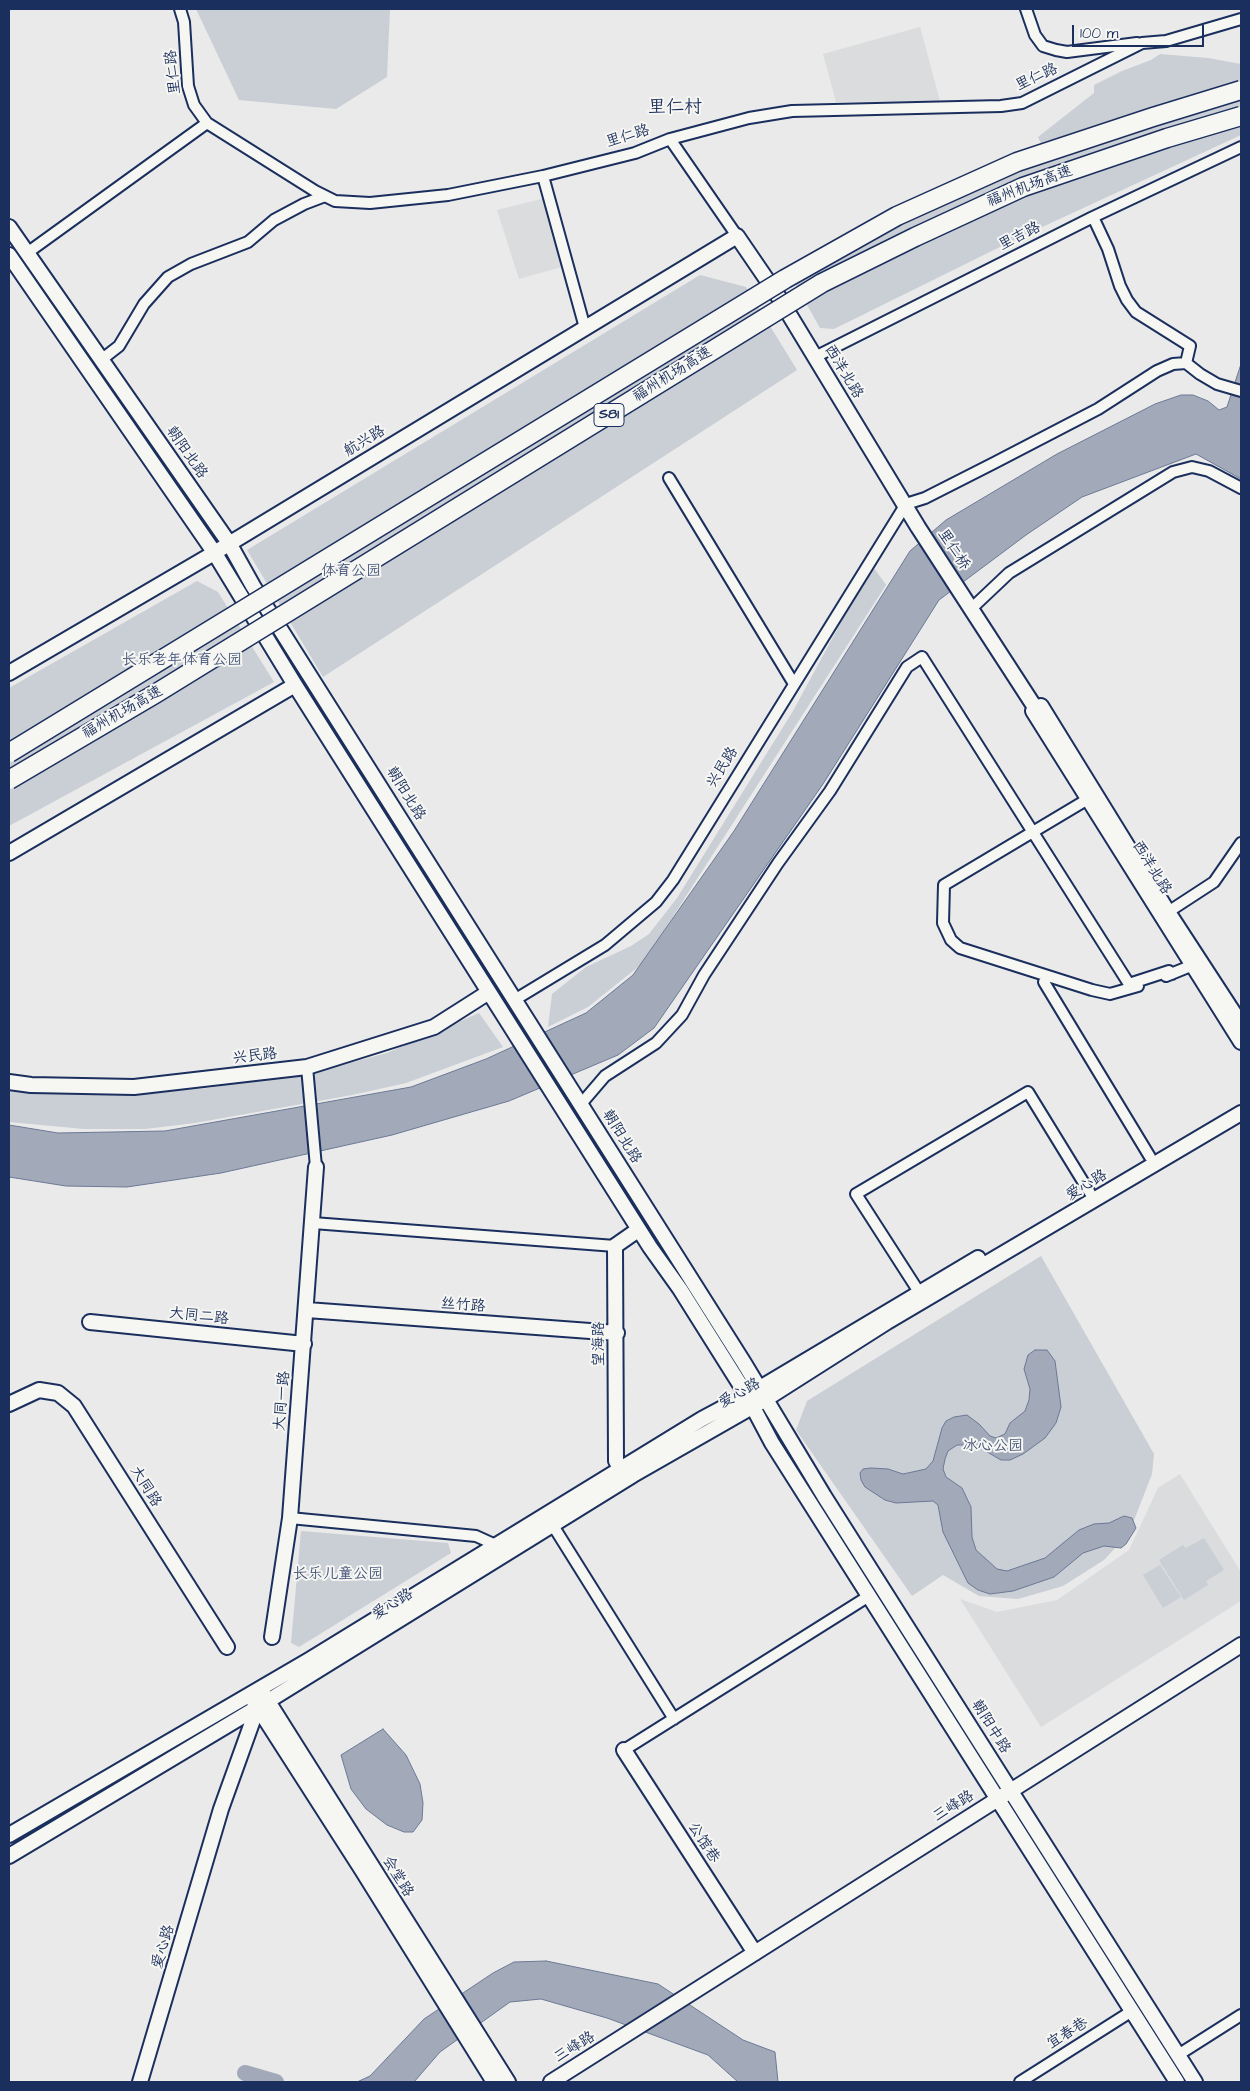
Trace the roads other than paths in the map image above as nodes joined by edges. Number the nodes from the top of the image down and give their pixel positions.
1 (180, 9) edge
2 (1026, 9) edge
3 (1241, 19) edge
4 (1142, 43) junction
5 (1241, 90) edge
6 (1241, 116) edge
7 (207, 123) junction
8 (670, 140) junction
9 (1241, 147) edge
10 (542, 176) junction
11 (325, 196) junction
12 (1093, 216) junction
13 (9, 227) edge
14 (737, 236) junction
15 (27, 253) junction
16 (10, 260) edge
17 (585, 328) junction
18 (815, 357) junction
19 (102, 360) junction
20 (1186, 363) junction
21 (1241, 391) edge
22 (669, 478) dead end
23 (1241, 488) edge
24 (906, 504) junction
25 (918, 527) joint
26 (229, 543) junction
27 (214, 552) junction
28 (960, 592) joint
29 (972, 608) junction
30 (9, 673) edge
31 (794, 684) junction
32 (295, 685) junction
33 (1037, 709) junction
34 (9, 753) edge
35 (9, 780) edge
36 (1088, 799) junction
37 (1032, 831) junction
38 (1241, 843) edge
39 (9, 853) edge
40 (1168, 912) junction
41 (1193, 965) junction
42 (1172, 974) junction
43 (1044, 982) dead end
44 (489, 992) junction
45 (516, 999) junction
46 (1241, 1024) edge
47 (1241, 1042) edge
48 (307, 1067) junction
49 (9, 1082) edge
50 (1241, 1102) edge
51 (581, 1104) junction
52 (1241, 1113) edge
53 (1150, 1157) junction
54 (316, 1167) joint
55 (1090, 1193) junction
56 (313, 1223) junction
57 (638, 1230) junction
58 (615, 1246) junction
59 (919, 1292) junction
60 (307, 1310) junction
61 (90, 1322) dead end
62 (617, 1333) junction
63 (304, 1344) junction
64 (763, 1394) junction
65 (749, 1400) junction
66 (9, 1404) edge
67 (621, 1469) junction
68 (290, 1518) junction
69 (552, 1524) junction
70 (498, 1546) junction
71 (862, 1553) junction
72 (848, 1562) junction
73 (869, 1596) junction
74 (272, 1637) dead end
75 (1241, 1646) edge
76 (227, 1647) dead end
77 (254, 1691) junction
78 (263, 1705) junction
79 (674, 1719) junction
80 (624, 1750) joint
81 (1011, 1791) junction
82 (998, 1799) junction
83 (9, 1835) edge
84 (9, 1856) edge
85 (755, 1952) junction
86 (1132, 2011) junction
87 (1241, 2015) edge
88 (476, 2043) junction
89 (1178, 2055) junction
90 (1165, 2064) junction
91 (1172, 2080) edge
92 (140, 2082) edge
93 (494, 2082) edge
94 (508, 2082) edge
95 (551, 2082) edge
96 (1020, 2082) edge
97 (1195, 2082) edge

1 - 7 street, 里仁路
2 - 4 street
3 - 4 street, 里仁路
4 - 8 street, 里仁路
5 - 34 highway, 福州机场高速 / S81, bridge
6 - 35 highway, 福州机场高速 / S81, bridge
7 - 11 street, 里仁路
7 - 15 street
8 - 10 street, 里仁路
8 - 14 street
9 - 12 street, 里吉路
10 - 11 street, 里仁路
10 - 17 street
11 - 19 street
12 - 18 street, 里吉路
12 - 20 street
13 - 15 main road, 朝阳北路
14 - 17 main road, 航兴路
14 - 18 main road, 西洋北路
15 - 16 main road
15 - 19 main road, 朝阳北路
16 - 27 main road
17 - 26 main road, 航兴路
18 - 24 main road, 西洋北路
19 - 26 main road, 朝阳北路
20 - 21 street
20 - 24 street
22 - 31 street
23 - 29 street
24 - 25 main road, 西洋北路
24 - 31 street, 兴民路
25 - 28 main road, 里仁桥
26 - 27 main road, 航兴路
26 - 45 main road, 朝阳北路
27 - 30 main road, 航兴路
27 - 32 main road
28 - 29 main road, 西洋北路
29 - 33 main road, 西洋北路
31 - 45 street, 兴民路
32 - 39 main road
32 - 44 main road
33 - 36 main road, 西洋北路
33 - 40 main road, 西洋北路
36 - 37 street
36 - 41 main road, 西洋北路
37 - 42 street
37 - 42 street
37 - 51 street
38 - 40 street
40 - 46 main road, 西洋北路
41 - 42 street
41 - 47 main road, 西洋北路
43 - 53 street
44 - 48 main road, 兴民路
44 - 57 main road
45 - 51 main road, 朝阳北路
48 - 49 main road, 兴民路
48 - 54 street
50 - 53 main road, 爱心路
51 - 64 main road, 朝阳北路
52 - 64 main road, 爱心路
53 - 55 main road, 爱心路
54 - 56 main road, 大同一路
55 - 59 main road, 爱心路
55 - 59 street
56 - 58 street
56 - 60 main road, 大同一路
57 - 58 main road
57 - 65 main road
58 - 62 main road, 望海路
59 - 64 main road, 爱心路
60 - 62 main road, 丝竹路
60 - 63 main road, 大同一路
61 - 63 main road, 大同二路
62 - 67 main road, 望海路
63 - 68 main road, 大同一路
64 - 65 main road, 爱心路
64 - 71 main road, 朝阳中路
65 - 67 main road, 爱心路
65 - 69 main road, 爱心路
65 - 72 main road
66 - 76 main road, 大同路
67 - 70 main road, 爱心路
68 - 70 street
68 - 74 main road, 大同一路
69 - 78 main road, 爱心路
69 - 79 street
70 - 77 main road, 爱心路
71 - 72 main road
71 - 81 main road, 朝阳中路
72 - 73 main road
73 - 79 street
73 - 82 main road
75 - 81 main road, 三峰路
77 - 78 main road, 爱心路
77 - 83 main road, 爱心路
78 - 84 main road, 爱心路
78 - 88 main road, 会堂路
78 - 92 main road, 爱心路
79 - 80 street
80 - 85 main road, 公馆巷
81 - 82 main road, 三峰路
81 - 89 main road, 朝阳中路
82 - 85 main road, 三峰路
82 - 86 main road
85 - 95 main road, 三峰路
86 - 90 main road
86 - 96 street, 宜春巷
87 - 89 street
88 - 93 main road, 会堂路
88 - 94 main road, 会堂路
89 - 90 main road
89 - 97 main road, 朝阳中路
90 - 91 main road

